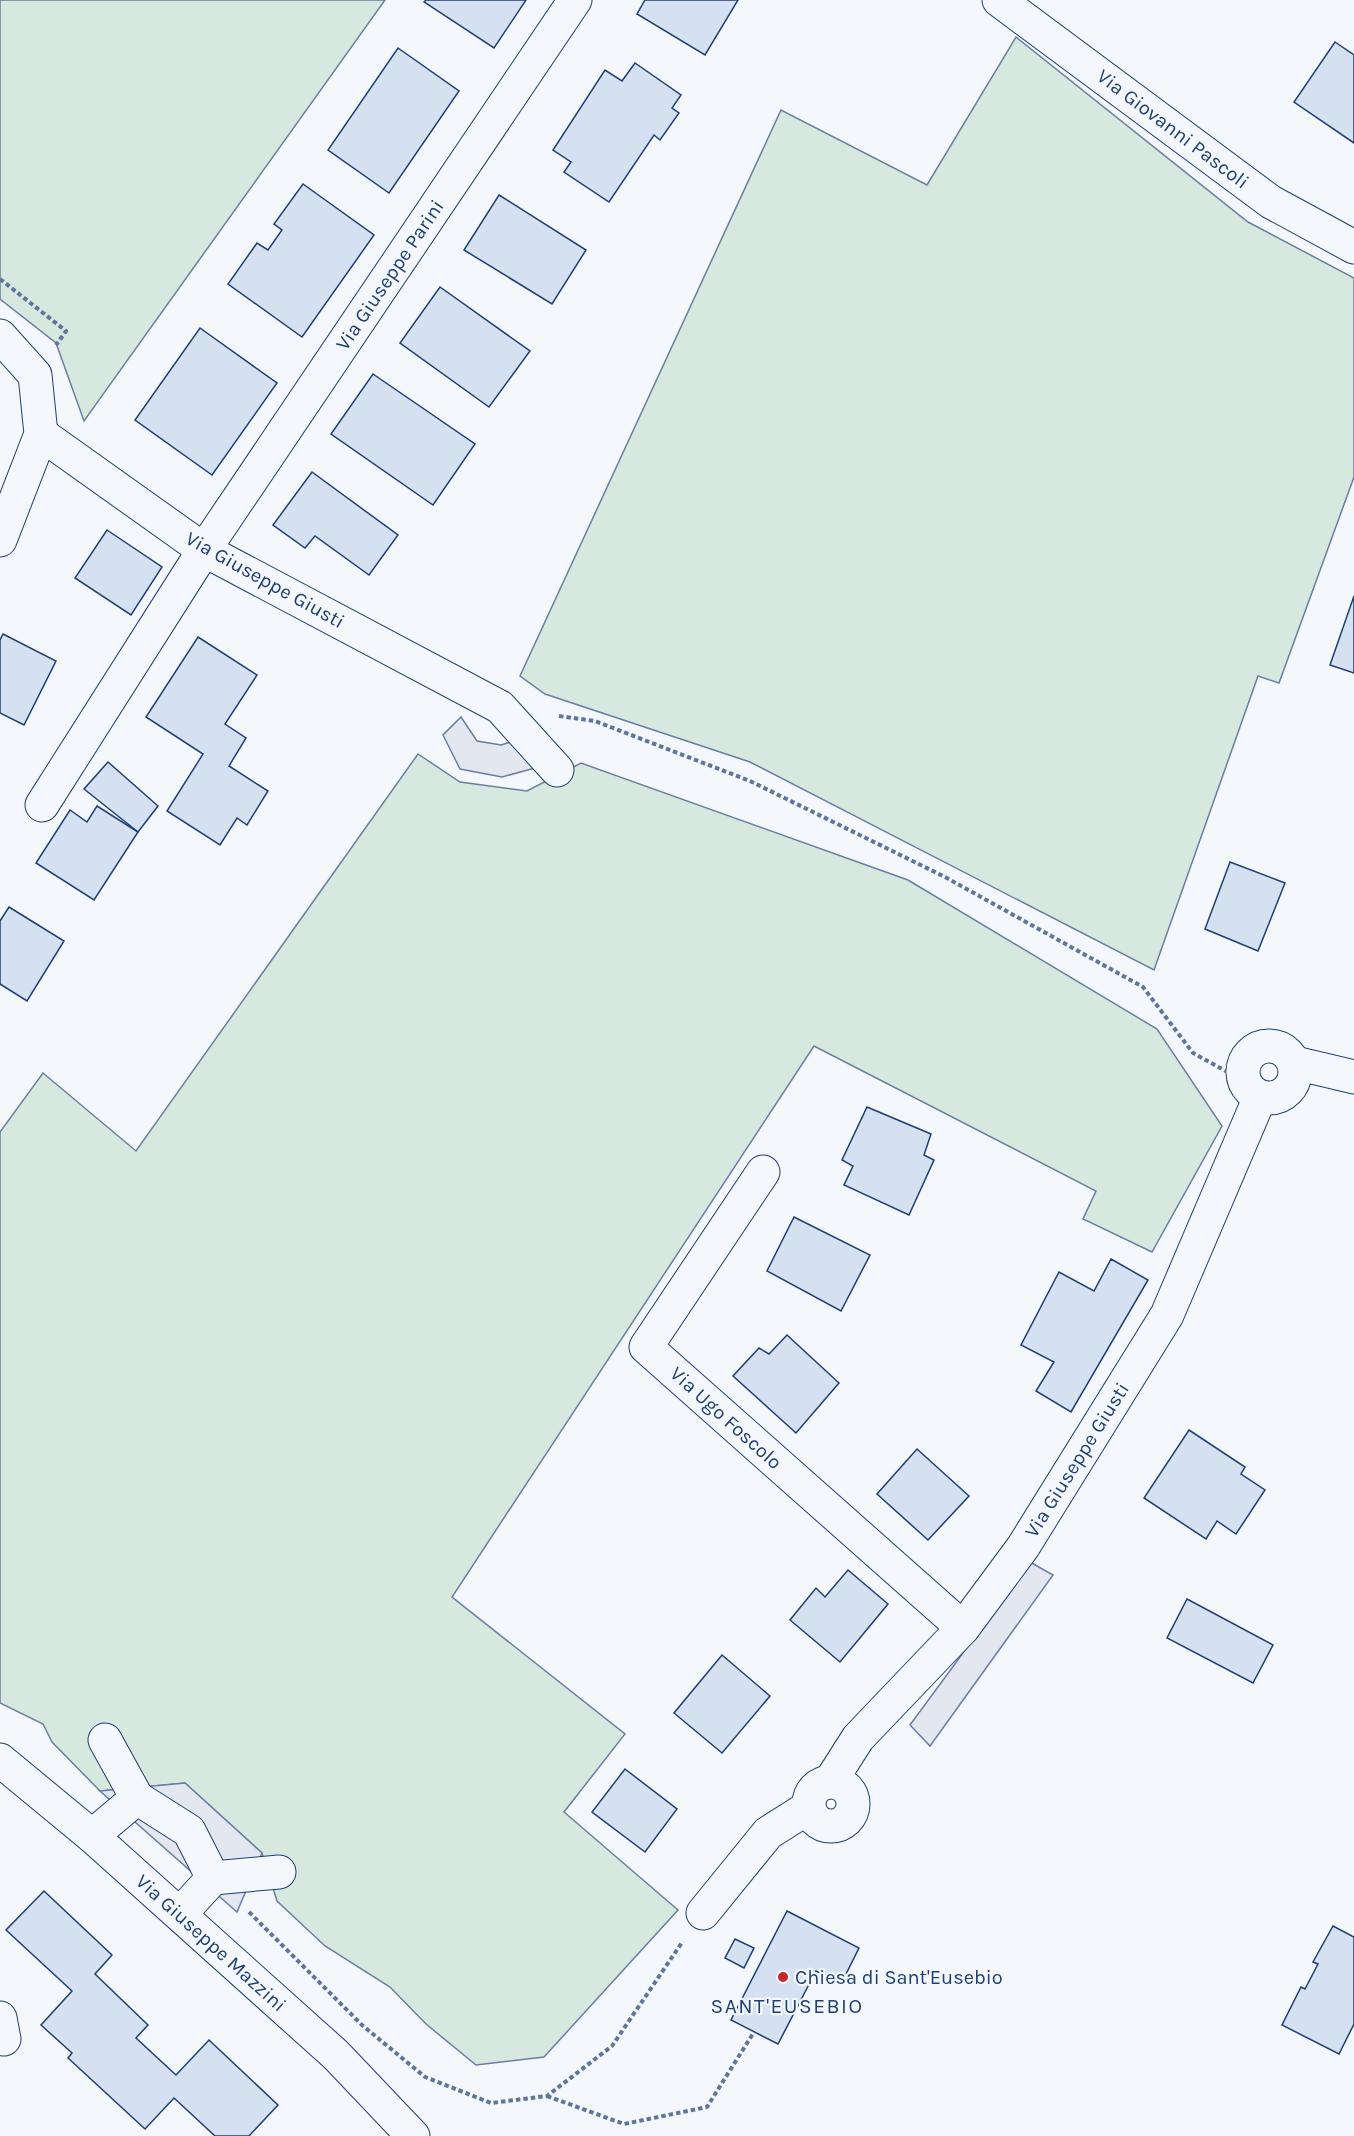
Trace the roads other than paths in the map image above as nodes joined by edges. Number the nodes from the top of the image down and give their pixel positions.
1 (575, 0) edge
2 (999, 0) edge
3 (1354, 247) edge
4 (0, 336) edge
5 (41, 434) junction
6 (0, 540) edge
7 (204, 550) junction
8 (557, 770) dead end
9 (42, 805) dead end
10 (1294, 1063) junction
11 (1354, 1077) edge
12 (1252, 1089) junction
13 (763, 1172) dead end
14 (963, 1628) junction
15 (105, 1740) dead end
16 (0, 1760) edge
17 (137, 1798) junction
18 (92, 1836) junction
19 (279, 1872) dead end
20 (213, 1878) junction
21 (703, 1913) road end
22 (180, 1914) junction
23 (413, 2136) edge

1 - 7 street, Via Giuseppe Parini
2 - 3 street, Via Giovanni Pascoli
4 - 5 street
5 - 6 street
5 - 7 street, Via Giuseppe Giusti
7 - 8 street, Via Giuseppe Giusti
7 - 9 street, Via Giuseppe Parini
10 - 11 street, Via Giuseppe Giusti
10 - 12 street
10 - 12 street, Via Giuseppe Giusti
12 - 14 street, Via Giuseppe Giusti
13 - 14 street, Via Ugo Foscolo
14 - 21 street, Via Giuseppe Giusti
15 - 17 street
16 - 18 street, Via Giuseppe Mazzini
17 - 18 street
17 - 20 street
18 - 22 street, Via Giuseppe Mazzini
19 - 20 street
20 - 22 street
22 - 23 street, Via Giuseppe Mazzini

